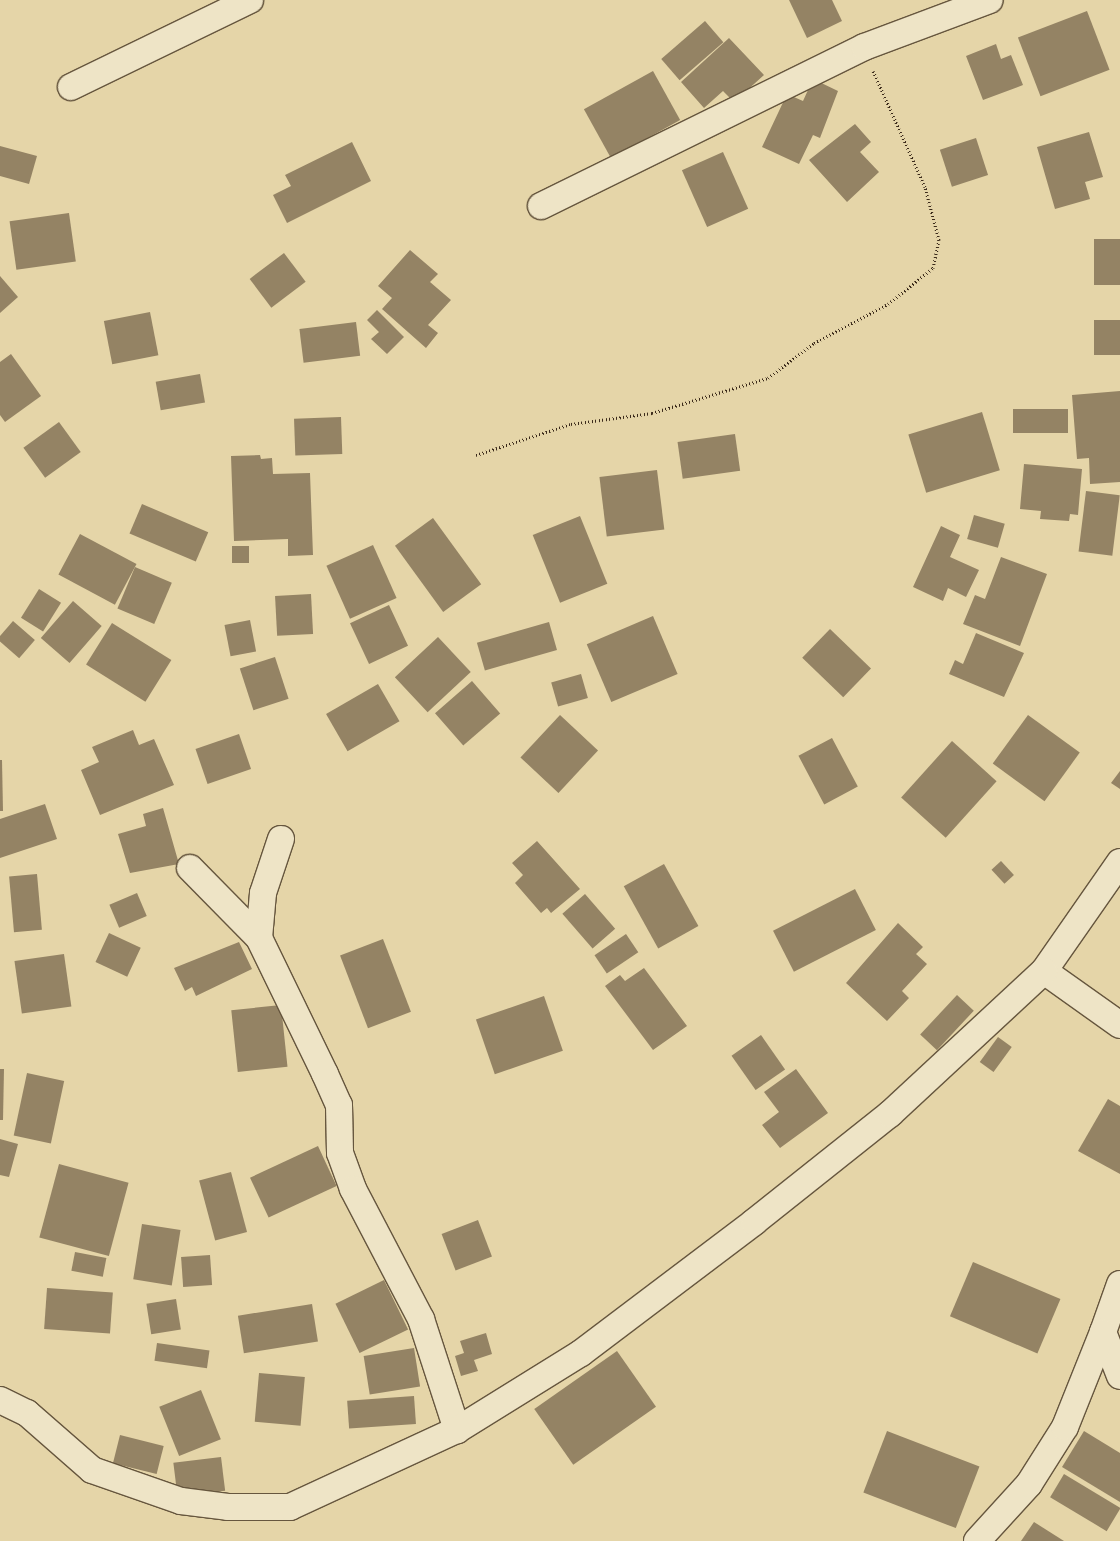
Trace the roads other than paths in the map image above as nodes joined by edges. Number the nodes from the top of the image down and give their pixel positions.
1 (250, 0) edge
2 (990, 0) edge
3 (71, 87) dead end
4 (541, 206) dead end
5 (281, 839) dead end
6 (1120, 862) edge
7 (190, 868) dead end
8 (259, 938) junction
9 (1044, 971) junction
10 (1120, 1025) edge
11 (1120, 1284) edge
12 (1103, 1332) junction
13 (1120, 1376) edge
14 (0, 1400) edge
15 (457, 1430) junction
16 (977, 1541) edge

1 - 3 street
2 - 4 street
5 - 8 street
6 - 9 street
7 - 8 street
8 - 15 street
9 - 10 street
9 - 15 street
11 - 12 street
12 - 13 street
12 - 16 street
14 - 15 street

